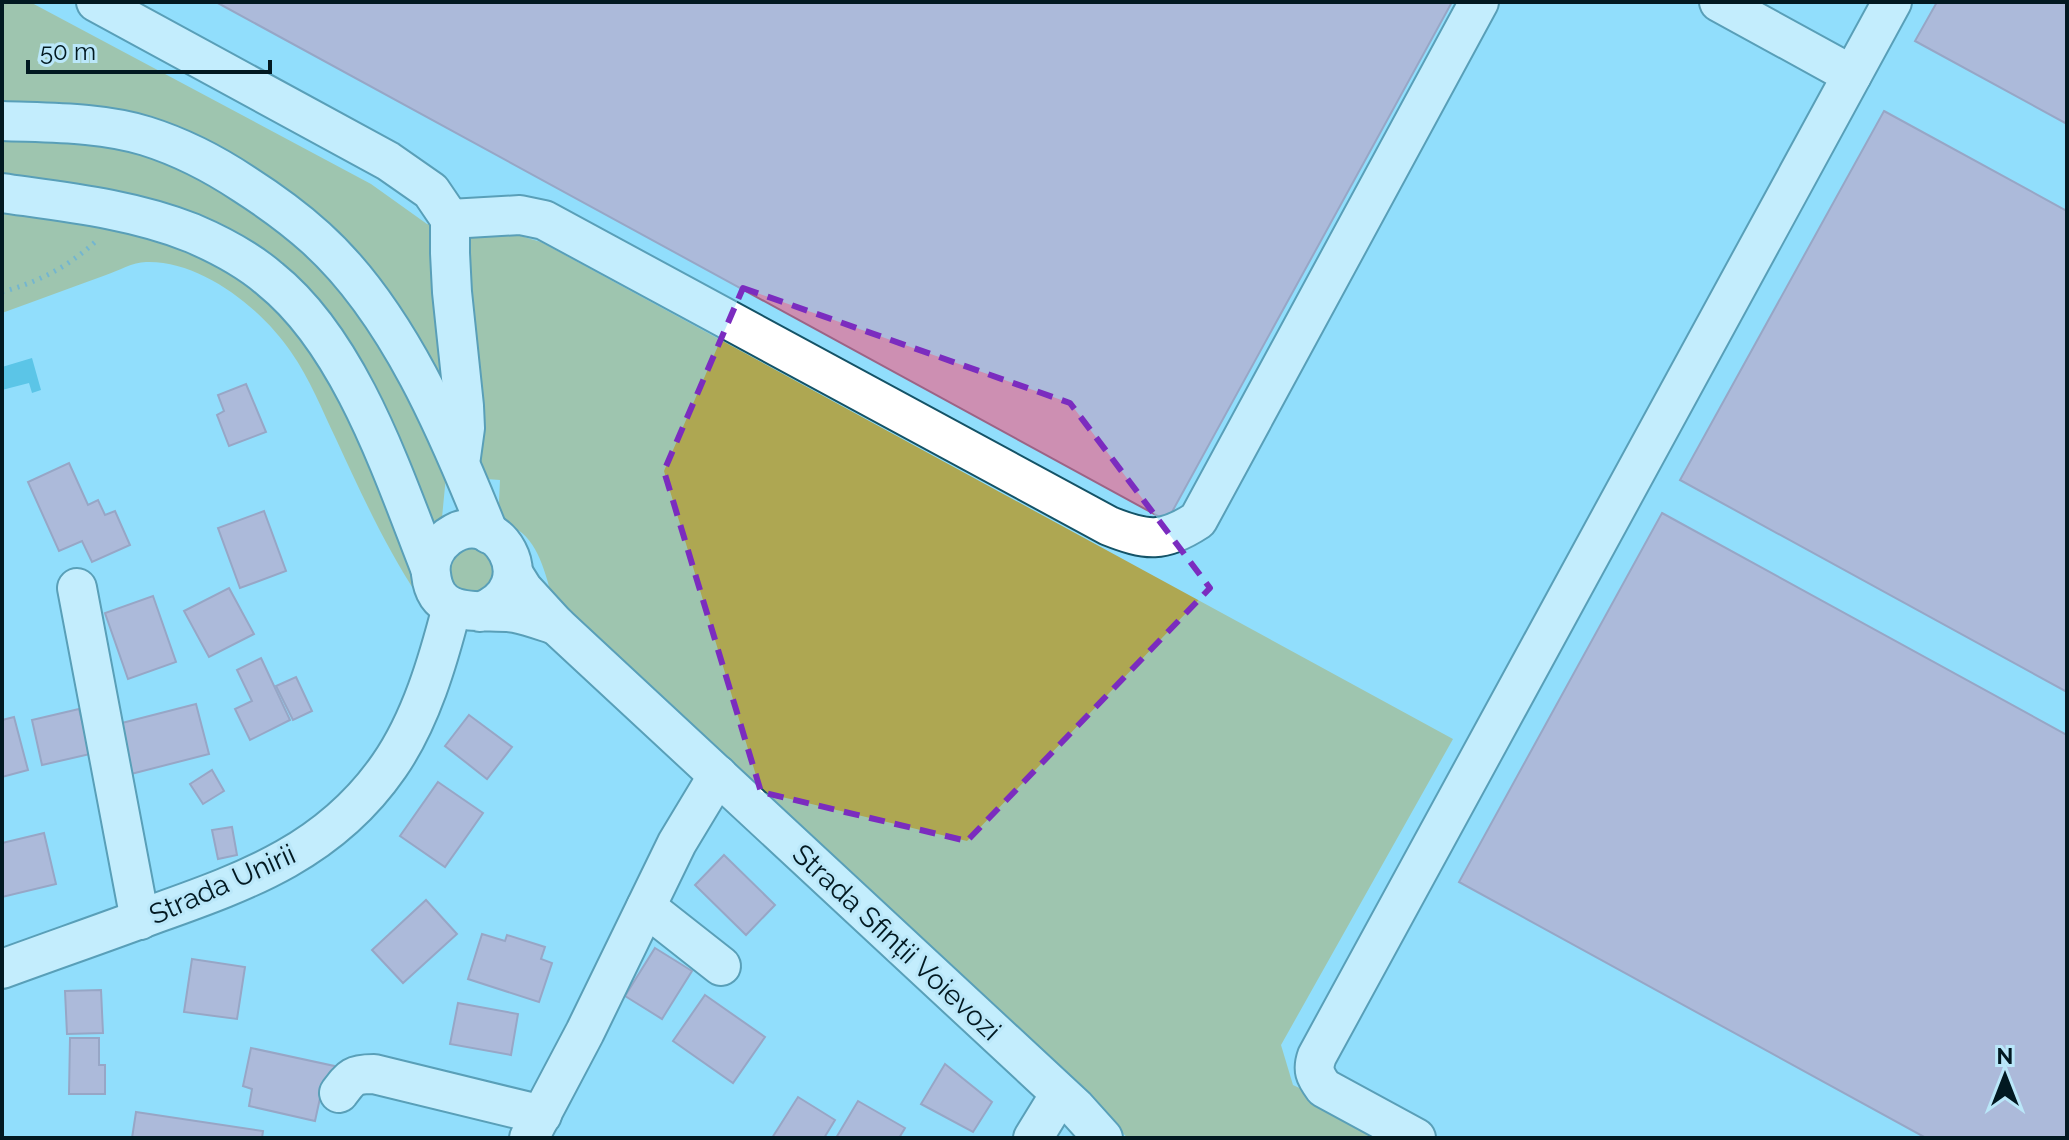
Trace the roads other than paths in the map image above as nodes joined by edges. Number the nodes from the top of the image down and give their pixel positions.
1 (96, 2) edge
2 (1479, 2) edge
3 (1719, 2) edge
4 (1892, 2) edge
5 (1852, 75) junction
6 (2, 121) edge
7 (2, 193) edge
8 (450, 219) junction
9 (461, 463) junction
10 (489, 534) junction
11 (430, 568) junction
12 (513, 573) junction
13 (77, 588) dead end
14 (466, 610) junction
15 (556, 625) junction
16 (718, 775) junction
17 (646, 907) junction
18 (140, 920) junction
19 (721, 966) dead end
20 (2, 969) edge
21 (339, 1093) dead end
22 (1068, 1101) junction
23 (536, 1127) edge
24 (1033, 1138) edge
25 (1103, 1138) edge
26 (1117, 1138) edge
27 (1416, 1138) edge

1 - 8 street
2 - 8 street
3 - 5 street
4 - 5 street
5 - 27 street
6 - 9 street
7 - 11 street
8 - 9 street
9 - 10 street
10 - 11 street
10 - 12 street
11 - 14 street
12 - 14 street
12 - 15 street, Strada Sfinții Voievozi
13 - 18 street
14 - 15 street
14 - 18 street, Strada Unirii
15 - 16 street, Strada Sfinții Voievozi
16 - 17 street
16 - 22 street, Strada Sfinții Voievozi
17 - 19 street
17 - 23 street
18 - 20 street, Strada Unirii
21 - 23 street
22 - 24 street
22 - 25 street, Strada Sfinții Voievozi
22 - 26 street, Strada Sfinții Voievozi

